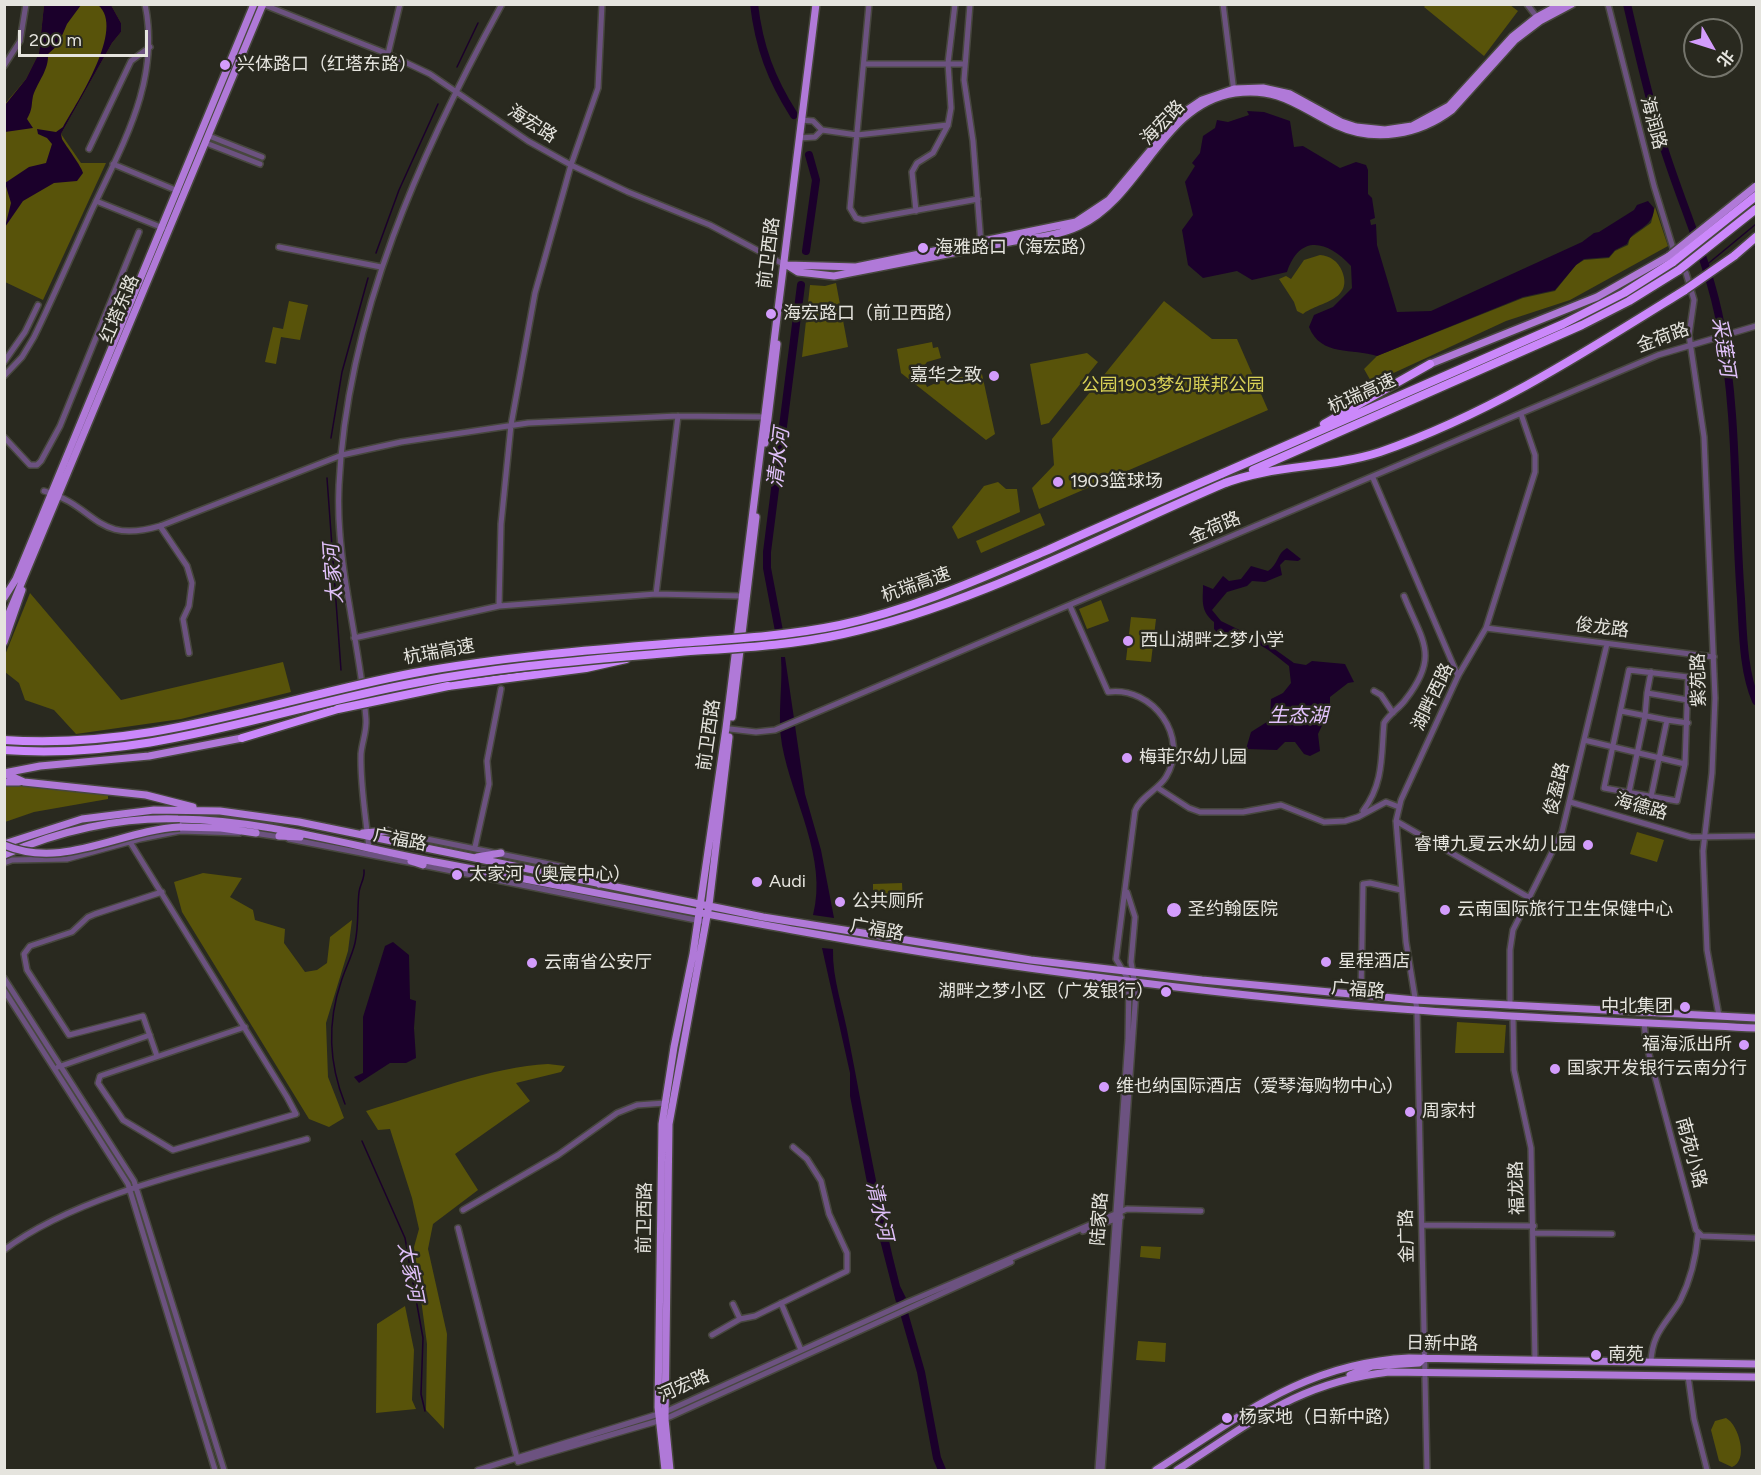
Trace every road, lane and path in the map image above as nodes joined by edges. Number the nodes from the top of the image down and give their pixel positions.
1 (26, 4) edge
2 (145, 4) edge
3 (254, 4) edge
4 (400, 4) edge
5 (501, 4) edge
6 (602, 4) edge
7 (818, 4) edge
8 (869, 4) edge
9 (955, 4) edge
10 (970, 4) edge
11 (1223, 4) edge
12 (1527, 4) edge
13 (1562, 4) edge
14 (1572, 4) edge
15 (1608, 4) edge
16 (262, 5) edge
17 (1538, 19) junction
18 (150, 47) junction
19 (388, 54) junction
20 (948, 63) junction
21 (864, 64) junction
22 (963, 64) junction
23 (4, 66) edge
24 (458, 91) junction
25 (1234, 91) junction
26 (804, 120) junction
27 (948, 125) junction
28 (822, 130) junction
29 (857, 135) junction
30 (802, 138) junction
31 (208, 139) junction
32 (89, 149) dead end
33 (261, 161) dead end
34 (113, 164) junction
35 (571, 165) junction
36 (1756, 185) edge
37 (178, 191) junction
38 (1756, 196) edge
39 (978, 199) junction
40 (96, 201) junction
41 (1756, 209) edge
42 (916, 211) junction
43 (163, 228) junction
44 (139, 232) dead end
45 (1756, 237) edge
46 (981, 245) junction
47 (279, 247) dead end
48 (1673, 248) dead end
49 (1671, 259) junction
50 (785, 265) junction
51 (381, 267) junction
52 (1682, 272) junction
53 (38, 305) dead end
54 (1756, 326) edge
55 (1690, 343) junction
56 (4, 362) edge
57 (1430, 364) joint
58 (4, 376) edge
59 (1521, 414) junction
60 (678, 416) junction
61 (766, 417) junction
62 (511, 425) junction
63 (4, 437) edge
64 (1271, 452) junction
65 (342, 455) junction
66 (1372, 478) junction
67 (1222, 484) junction
68 (52, 493) junction
69 (160, 526) junction
70 (22, 585) junction
71 (656, 594) junction
72 (742, 596) junction
73 (1404, 596) dead end
74 (4, 598) edge
75 (499, 606) junction
76 (1070, 606) junction
77 (4, 625) edge
78 (1486, 628) junction
79 (354, 638) junction
80 (4, 642) edge
81 (1607, 644) junction
82 (189, 653) dead end
83 (646, 655) junction
84 (1714, 657) junction
85 (1651, 672) junction
86 (1458, 676) junction
87 (501, 689) dead end
88 (1374, 691) dead end
89 (1647, 693) junction
90 (1688, 700) junction
91 (1621, 711) junction
92 (1393, 713) junction
93 (1645, 716) junction
94 (1667, 720) junction
95 (1688, 723) junction
96 (730, 729) junction
97 (242, 738) joint
98 (4, 740) edge
99 (1584, 741) junction
100 (1613, 749) junction
101 (4, 750) edge
102 (1637, 755) junction
103 (1660, 760) junction
104 (1684, 764) junction
105 (4, 773) edge
106 (4, 782) edge
107 (24, 782) junction
108 (1158, 788) junction
109 (1629, 792) junction
110 (1651, 797) junction
111 (1570, 802) junction
112 (1399, 807) junction
113 (198, 809) junction
114 (1358, 817) junction
115 (1396, 821) junction
116 (387, 831) joint
117 (256, 833) junction
118 (368, 835) junction
119 (279, 836) junction
120 (311, 836) junction
121 (1756, 836) edge
122 (1704, 837) junction
123 (130, 842) junction
124 (4, 845) edge
125 (475, 847) junction
126 (369, 849) junction
127 (501, 853) junction
128 (389, 854) junction
129 (4, 855) edge
130 (471, 858) junction
131 (4, 863) edge
132 (423, 866) junction
133 (584, 871) joint
134 (602, 885) junction
135 (1401, 890) junction
136 (162, 892) junction
137 (1127, 892) junction
138 (1528, 897) junction
139 (700, 904) junction
140 (709, 905) junction
141 (698, 916) junction
142 (707, 918) junction
143 (1124, 970) junction
144 (1134, 972) junction
145 (4, 978) edge
146 (1132, 981) junction
147 (4, 990) edge
148 (1361, 994) junction
149 (1414, 1000) junction
150 (1510, 1006) junction
151 (1417, 1010) junction
152 (1513, 1016) junction
153 (1719, 1016) junction
154 (1756, 1018) edge
155 (1644, 1022) junction
156 (245, 1027) junction
157 (1756, 1028) edge
158 (150, 1035) junction
159 (39, 1038) junction
160 (157, 1056) junction
161 (58, 1067) junction
162 (665, 1103) junction
163 (307, 1139) dead end
164 (793, 1147) dead end
165 (134, 1189) junction
166 (463, 1210) dead end
167 (1201, 1211) dead end
168 (1118, 1216) junction
169 (1422, 1225) junction
170 (1534, 1226) junction
171 (458, 1228) dead end
172 (1534, 1233) junction
173 (1612, 1234) dead end
174 (1698, 1234) junction
175 (1756, 1238) edge
176 (4, 1250) edge
177 (781, 1303) junction
178 (733, 1304) dead end
179 (174, 1307) junction
180 (167, 1309) junction
181 (895, 1311) junction
182 (740, 1319) junction
183 (712, 1335) dead end
184 (801, 1350) junction
185 (1424, 1358) junction
186 (1535, 1361) junction
187 (1591, 1362) junction
188 (1651, 1362) junction
189 (1756, 1364) edge
190 (1340, 1368) junction
191 (1424, 1372) junction
192 (1590, 1374) junction
193 (1688, 1376) junction
194 (1756, 1377) edge
195 (1343, 1378) junction
196 (662, 1417) junction
197 (517, 1458) junction
198 (501, 1469) edge
199 (215, 1470) edge
200 (224, 1470) edge
201 (478, 1470) edge
202 (490, 1470) edge
203 (665, 1470) edge
204 (670, 1470) edge
205 (1098, 1470) edge
206 (1102, 1470) edge
207 (1156, 1470) edge
208 (1177, 1470) edge
209 (1427, 1470) edge
210 (1707, 1470) edge

1 - 23 street
2 - 18 street
3 - 37 main road, 红塔东路
4 - 19 street
5 - 24 street
6 - 35 street
7 - 26 main road, 前卫西路
8 - 21 street
9 - 20 street
10 - 22 street
11 - 25 street
12 - 17 street
13 - 17 main road, 海宏路
14 - 17 main road, 海宏路
15 - 48 street, 海润路
16 - 19 street, 海宏路
16 - 31 main road, 红塔东路
17 - 25 main road, 海宏路
18 - 32 street
18 - 34 street
19 - 24 street, 海宏路
20 - 21 street
20 - 22 street
20 - 27 street
21 - 29 street
22 - 39 street
24 - 35 street, 海宏路
24 - 51 street
25 - 46 main road, 海宏路
26 - 28 street
26 - 30 main road, 前卫西路
27 - 29 street
27 - 42 street
28 - 29 street
28 - 30 street
29 - 42 street
30 - 50 main road, 前卫西路
31 - 33 street
31 - 68 main road, 红塔东路
34 - 37 street
34 - 40 street
35 - 50 street, 海宏路
35 - 62 street
36 - 49 main road, bridge
37 - 43 main road, 红塔东路
38 - 49 highway, 杭瑞高速, bridge
39 - 42 street
39 - 46 street
40 - 43 street
40 - 58 street
41 - 52 highway, 杭瑞高速, bridge
43 - 68 main road, 红塔东路
44 - 63 street
45 - 67 highway, bridge
46 - 50 main road, 海宏路
47 - 51 street
49 - 57 main road
49 - 64 highway, 杭瑞高速
50 - 61 main road, 前卫西路
51 - 65 street
52 - 55 street
52 - 67 highway, 杭瑞高速
53 - 56 street
54 - 55 street, 金荷路
55 - 59 street, 金荷路
55 - 84 street, 紫苑路
57 - 64 highway
59 - 66 street, 金荷路
59 - 78 street, 湖畔西路
60 - 61 street
60 - 62 street
60 - 71 street
61 - 72 main road, 前卫西路
61 - 96 main road, 前卫西路
62 - 65 street
62 - 75 street
64 - 98 highway, 杭瑞高速, bridge
65 - 69 street
65 - 79 street
66 - 76 street, 金荷路
66 - 86 street
67 - 83 highway, 杭瑞高速, bridge
68 - 69 street
68 - 70 main road, 红塔东路
68 - 74 main road, 红塔东路
69 - 82 street
70 - 77 main road, 红塔东路
70 - 80 main road
71 - 72 street
71 - 75 street
72 - 139 main road, 前卫西路
73 - 92 street
75 - 79 street
76 - 96 street, 金荷路
76 - 108 street, 陆家路
78 - 81 street, 俊龙路
78 - 86 street, 湖畔西路
79 - 118 street
81 - 84 street, 俊龙路
81 - 99 street, 俊盈路
83 - 97 highway, bridge
83 - 101 highway, 杭瑞高速, bridge
84 - 122 street, 紫苑路
85 - 89 street
85 - 90 street
85 - 91 street
86 - 112 street, 湖畔西路
87 - 125 street
88 - 92 street
89 - 90 street
89 - 93 street
90 - 95 street
91 - 93 street
91 - 100 street
92 - 114 street
93 - 94 street
93 - 102 street
94 - 95 street
94 - 103 street
95 - 104 street
96 - 140 main road, 前卫西路
97 - 105 main road
99 - 100 street
99 - 111 street, 俊盈路
100 - 102 street
100 - 109 street
102 - 103 street
102 - 109 street
103 - 104 street
103 - 110 street
104 - 110 street
105 - 107 main road
106 - 107 main road
107 - 113 main road
108 - 114 street
108 - 137 street, 陆家路
109 - 110 street
111 - 122 street, 海德路
111 - 138 street, 俊盈路
112 - 114 street
112 - 115 street, 湖畔西路
113 - 118 main road, 广福路
113 - 124 main road, 广福路
115 - 135 street, 湖畔西路
115 - 138 street
116 - 118 main road
116 - 125 street
117 - 119 street
117 - 123 street
117 - 124 main road, bridge
118 - 126 street
118 - 130 main road, 广福路
119 - 120 main road
119 - 132 street
120 - 126 main road, 广福路
120 - 129 main road, 广福路
121 - 122 street, 海德路
122 - 153 street, 紫苑路
123 - 131 street
123 - 136 street
125 - 127 street
126 - 128 main road, 广福路
127 - 130 main road
127 - 133 street
128 - 132 main road
128 - 141 main road, 广福路
130 - 134 main road, 广福路
132 - 141 street
133 - 134 main road
134 - 139 main road, 广福路
135 - 148 street
135 - 149 street, 湖畔西路
136 - 156 street
136 - 158 street
137 - 143 street, 陆家路
137 - 144 street, 陆家路
138 - 150 street, 俊盈路
139 - 140 main road, 广福路
139 - 141 main road, 前卫西路
140 - 142 main road, 前卫西路
140 - 143 main road, 广福路
141 - 142 main road, 广福路
141 - 162 main road, 前卫西路
142 - 146 main road, 广福路
142 - 196 main road, 前卫西路
143 - 144 main road, 广福路
143 - 146 street, 陆家路
144 - 146 street, 陆家路
144 - 148 main road, 广福路
145 - 159 street
146 - 151 main road, 广福路
146 - 168 street, 陆家路
147 - 159 street
148 - 149 main road, 广福路
149 - 150 main road, 广福路
149 - 151 street, 金广路
150 - 153 main road, 广福路
151 - 152 main road, 广福路
151 - 169 street, 金广路
152 - 155 main road, 广福路
152 - 170 street, 福龙路
153 - 154 main road, 广福路
155 - 157 main road, 广福路
155 - 174 street, 南苑小路
156 - 160 street
156 - 160 street
158 - 160 street
158 - 161 street
159 - 161 street
161 - 165 street
162 - 166 street
162 - 196 main road, 前卫西路
163 - 165 street
164 - 177 street
165 - 176 street
165 - 179 street
165 - 180 street
167 - 168 street
168 - 181 street
168 - 205 street, 陆家路
168 - 206 street, 陆家路
169 - 170 street
169 - 185 street, 金广路
170 - 172 street, 福龙路
171 - 197 street
172 - 173 street
172 - 186 street, 福龙路
174 - 175 street
174 - 188 street
177 - 182 street
177 - 184 street
178 - 182 street
179 - 180 street
179 - 200 street
180 - 199 street
181 - 184 street, 河宏路
181 - 196 street, 河宏路
182 - 183 street
184 - 196 street, 河宏路
185 - 186 main road, 日新中路
185 - 190 main road, 日新中路
185 - 191 street, 金广路
185 - 195 main road
186 - 187 main road, 日新中路
187 - 188 main road, 日新中路
187 - 191 main road
187 - 192 main road
188 - 189 main road, 日新中路
190 - 195 main road
190 - 207 main road, 日新中路
191 - 192 main road, 日新中路
191 - 195 main road, 日新中路
191 - 209 street, 金广路
192 - 193 main road, 日新中路
193 - 194 main road, 日新中路
193 - 210 street
195 - 208 main road, 日新中路
196 - 197 street, 河宏路
196 - 198 street, 河宏路
196 - 203 main road, 前卫西路
196 - 204 main road, 前卫西路
197 - 201 street, 河宏路
198 - 202 street, 河宏路

